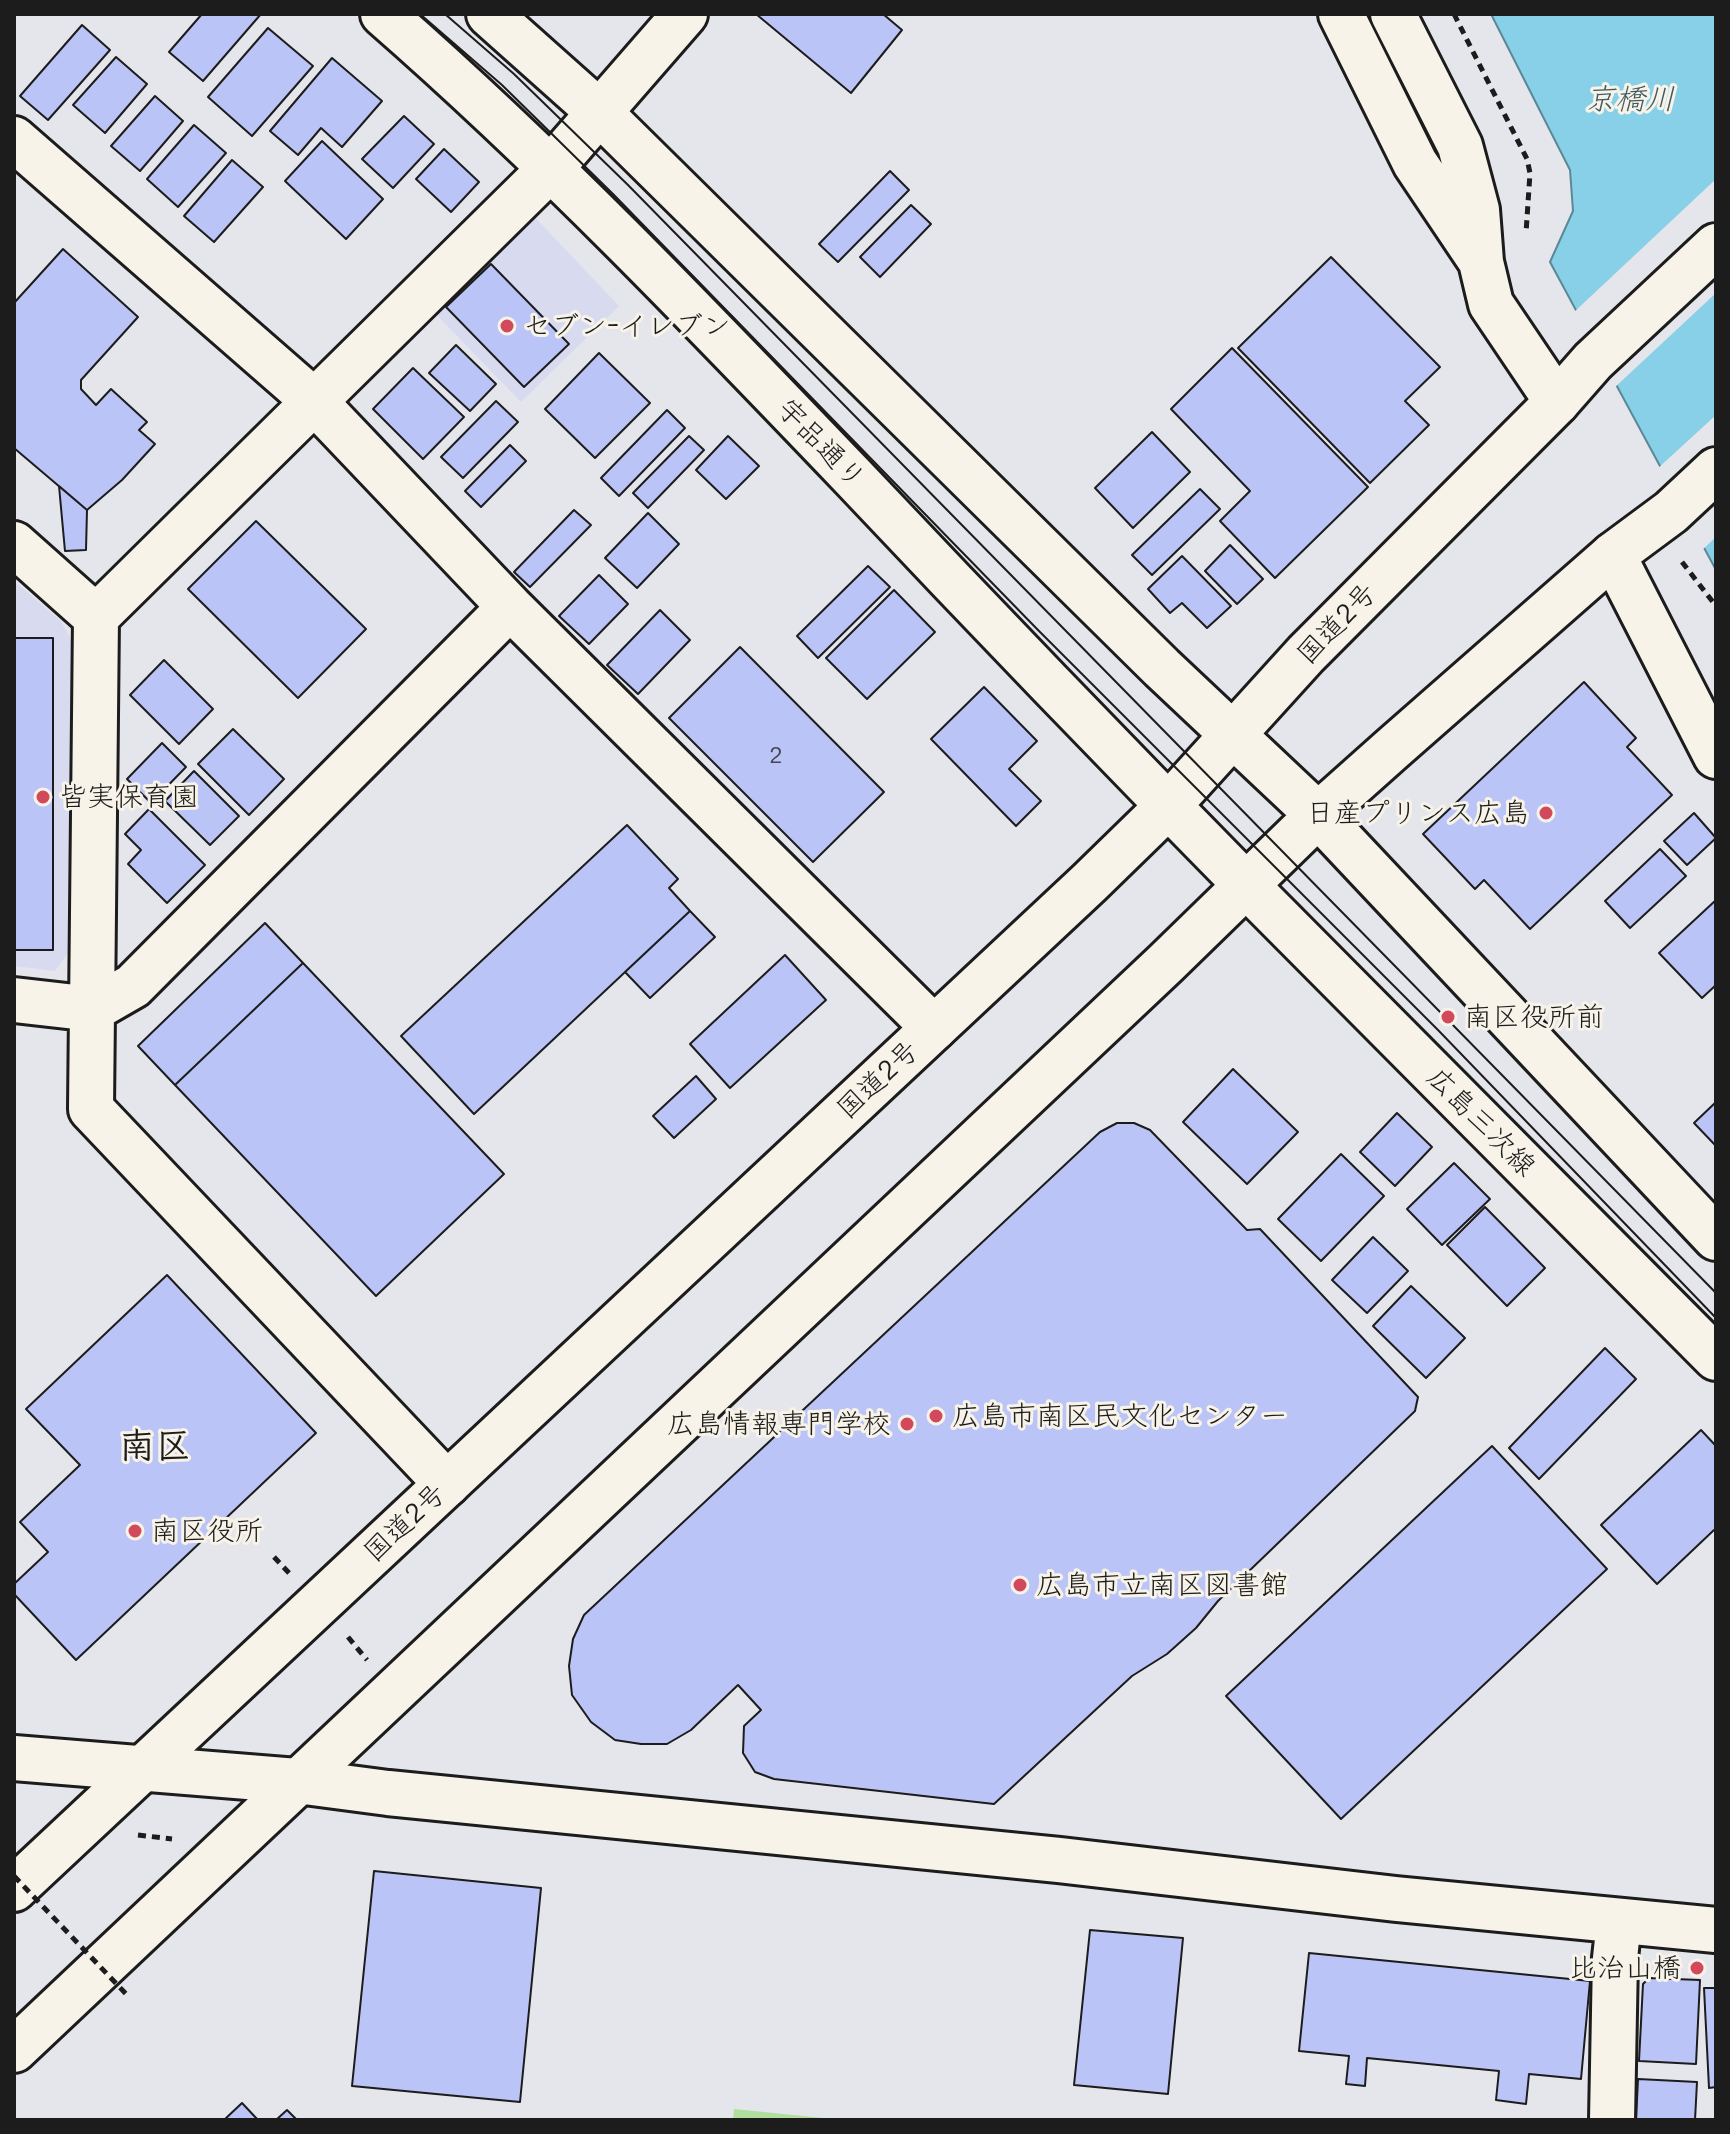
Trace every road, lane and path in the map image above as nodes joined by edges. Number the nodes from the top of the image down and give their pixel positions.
1 (383, 14) edge
2 (489, 14) edge
3 (685, 14) edge
4 (1341, 14) edge
5 (1393, 14) edge
6 (600, 113) junction
7 (14, 139) edge
8 (551, 168) junction
9 (1716, 246) edge
10 (1481, 262) junction
11 (314, 401) junction
12 (1557, 402) junction
13 (1716, 470) edge
14 (14, 544) edge
15 (1613, 555) junction
16 (1682, 562) dead end
17 (1716, 606) edge
18 (510, 607) junction
19 (96, 617) junction
20 (1232, 735) junction
21 (1716, 756) edge
22 (1168, 806) junction
23 (1318, 815) junction
24 (1247, 886) junction
25 (14, 1000) edge
26 (93, 1009) junction
27 (934, 1028) junction
28 (1716, 1238) edge
29 (1716, 1358) edge
30 (447, 1484) junction
31 (274, 1557) dead end
32 (319, 1604) junction
33 (394, 1690) junction
34 (14, 1758) edge
35 (142, 1770) junction
36 (297, 1781) junction
37 (78, 1828) junction
38 (230, 1846) junction
39 (14, 1876) edge
40 (14, 1889) edge
41 (1619, 1921) junction
42 (1716, 1930) edge
43 (128, 1996) dead end
44 (14, 2050) edge
45 (1612, 2120) edge

1 - 8 main road, 宇品通り
2 - 6 main road
3 - 6 main road
4 - 10 main road
5 - 10 main road
6 - 8 main road
6 - 20 main road
7 - 11 main road
8 - 11 main road
8 - 22 main road, 宇品通り
9 - 12 main road, 国道2号
10 - 12 main road
11 - 18 main road
11 - 19 main road
12 - 20 main road, 国道2号
13 - 15 main road
14 - 19 main road
15 - 21 main road
15 - 23 main road
16 - 17 path
18 - 26 main road
18 - 27 main road
19 - 26 main road
20 - 22 main road, 国道2号
20 - 23 main road
22 - 24 main road, 宇品通り
22 - 27 main road, 国道2号
23 - 24 main road
23 - 28 main road
24 - 29 main road, 広島三次線
24 - 33 main road
25 - 26 main road
26 - 30 main road
27 - 30 main road, 国道2号
30 - 32 main road, 国道2号
31 - 32 path
32 - 33 path
32 - 35 main road, 国道2号
33 - 36 main road
34 - 35 main road
35 - 36 main road
35 - 37 main road, 国道2号
36 - 38 main road
36 - 41 main road
37 - 38 path
37 - 40 main road, 国道2号
38 - 44 main road
39 - 43 path, bridge
41 - 42 main road
41 - 45 main road

